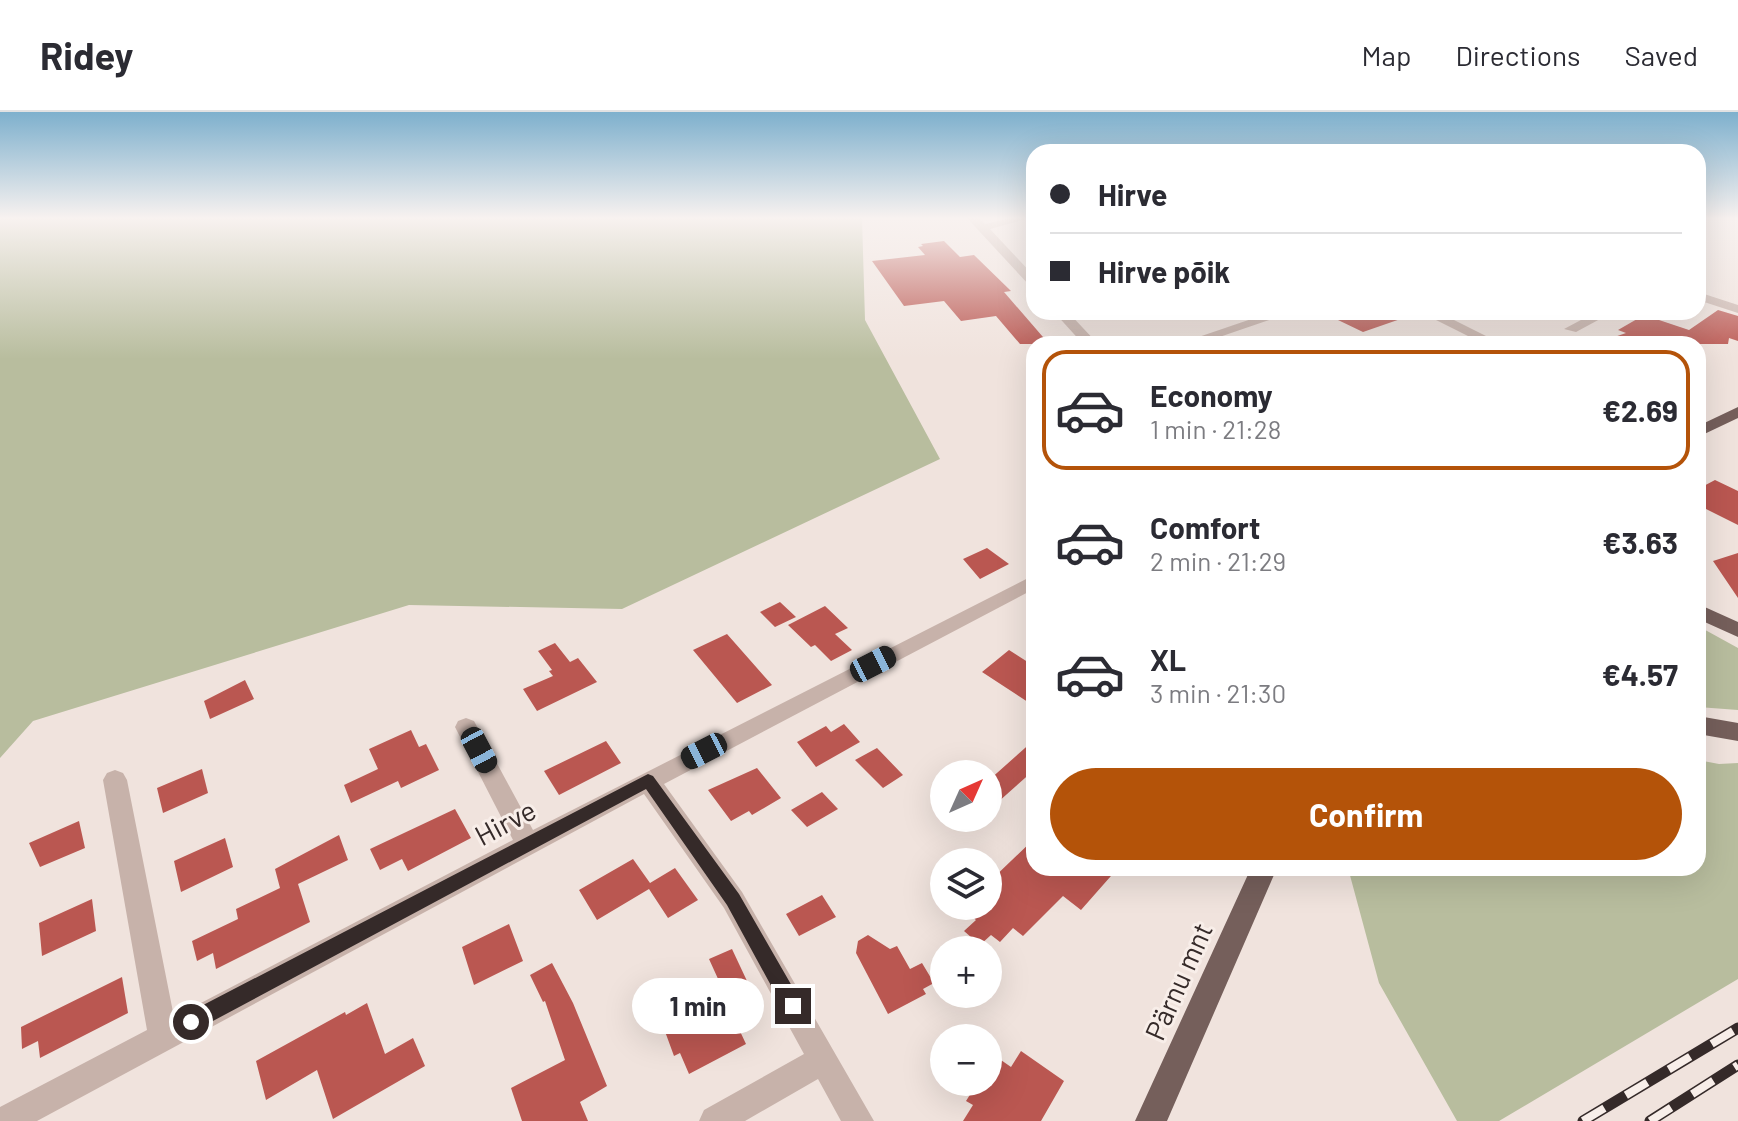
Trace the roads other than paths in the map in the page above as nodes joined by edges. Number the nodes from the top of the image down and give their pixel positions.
1 (1706, 299) edge
2 (1738, 309) edge
3 (1068, 320) edge
4 (1260, 320) edge
5 (1444, 320) edge
6 (1590, 320) edge
7 (1571, 329) dead end
8 (1084, 336) edge
9 (1210, 336) edge
10 (1478, 336) edge
11 (1738, 412) edge
12 (1706, 428) edge
13 (1026, 585) edge
14 (1706, 613) edge
15 (1728, 622) edge
16 (1738, 630) edge
17 (1706, 726) edge
18 (466, 727) dead end
19 (1738, 732) edge
20 (115, 780) dead end
21 (648, 781) junction
22 (528, 844) junction
23 (1260, 876) edge
24 (163, 1037) junction
25 (823, 1060) junction
26 (5, 1121) edge
27 (715, 1121) edge
28 (858, 1121) edge
29 (1151, 1121) edge

1 - 2 street
3 - 8 street
4 - 9 street
5 - 10 street
6 - 7 street
11 - 12 main road
13 - 21 street, Hirve
14 - 15 main road
15 - 16 main road
17 - 19 main road
18 - 22 street
20 - 24 street
21 - 22 street, Hirve
21 - 25 street
22 - 24 street, Hirve
23 - 29 main road, Pärnu mnt
24 - 26 street, Hirve
25 - 27 street
25 - 28 street

